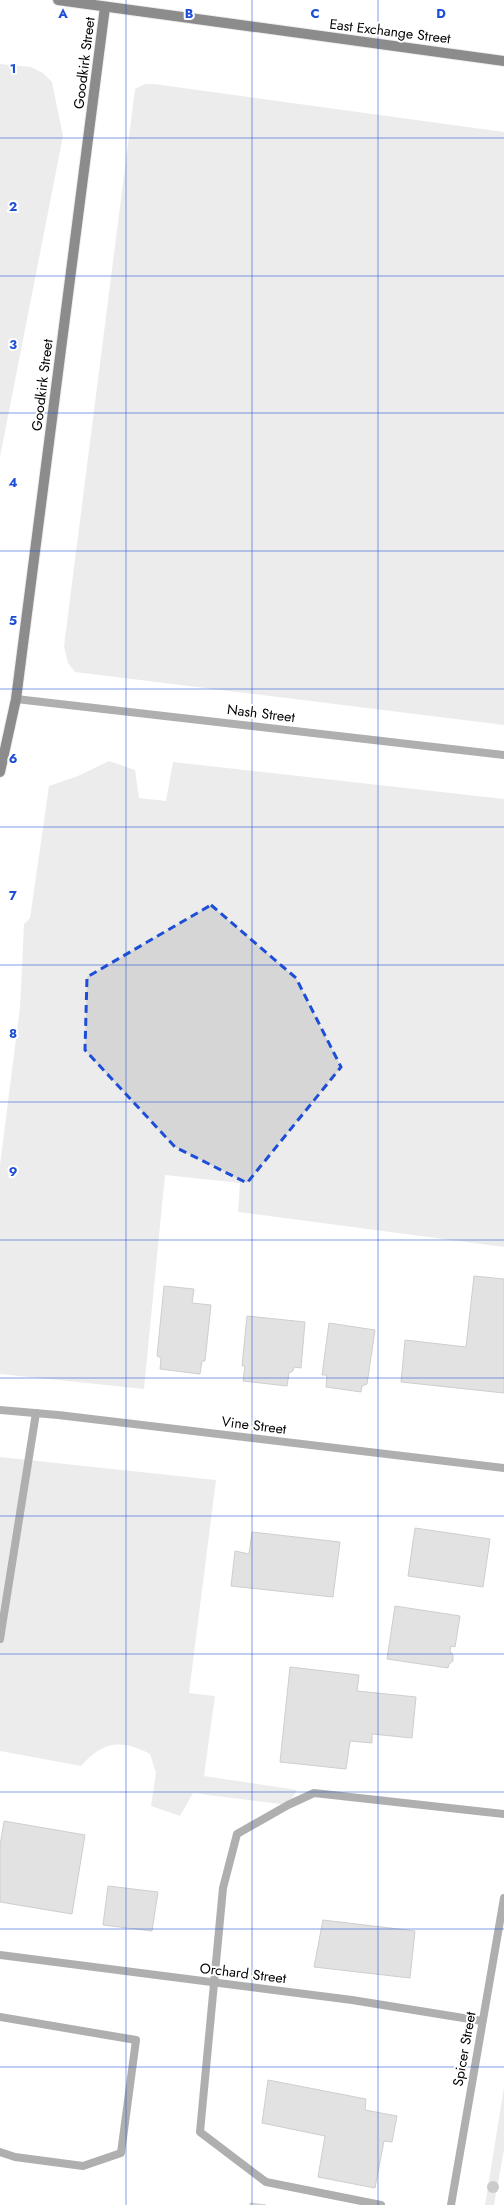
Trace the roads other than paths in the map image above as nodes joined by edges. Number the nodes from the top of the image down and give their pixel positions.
1 (58, 0) edge
2 (106, 3) edge
3 (504, 61) edge
4 (16, 699) junction
5 (504, 755) edge
6 (0, 772) edge
7 (0, 1410) edge
8 (36, 1413) junction
9 (504, 1468) edge
10 (0, 1639) edge
11 (504, 1814) edge
12 (504, 1898) edge
13 (0, 1954) edge
14 (212, 1983) junction
15 (0, 2017) edge
16 (482, 2020) junction
17 (0, 2152) edge
18 (381, 2205) edge
19 (451, 2205) edge

1 - 2 main road, East Exchange Street
2 - 3 main road, East Exchange Street
2 - 4 main road, Goodkirk Street
4 - 5 street, Nash Street
4 - 6 main road, Goodkirk Street
7 - 8 street, Vine Street
8 - 9 street, Vine Street
8 - 10 street
11 - 14 street
12 - 16 street, Spicer Street
13 - 14 street, Orchard Street
14 - 16 street, Orchard Street
14 - 18 street
15 - 17 street
16 - 19 street, Spicer Street

